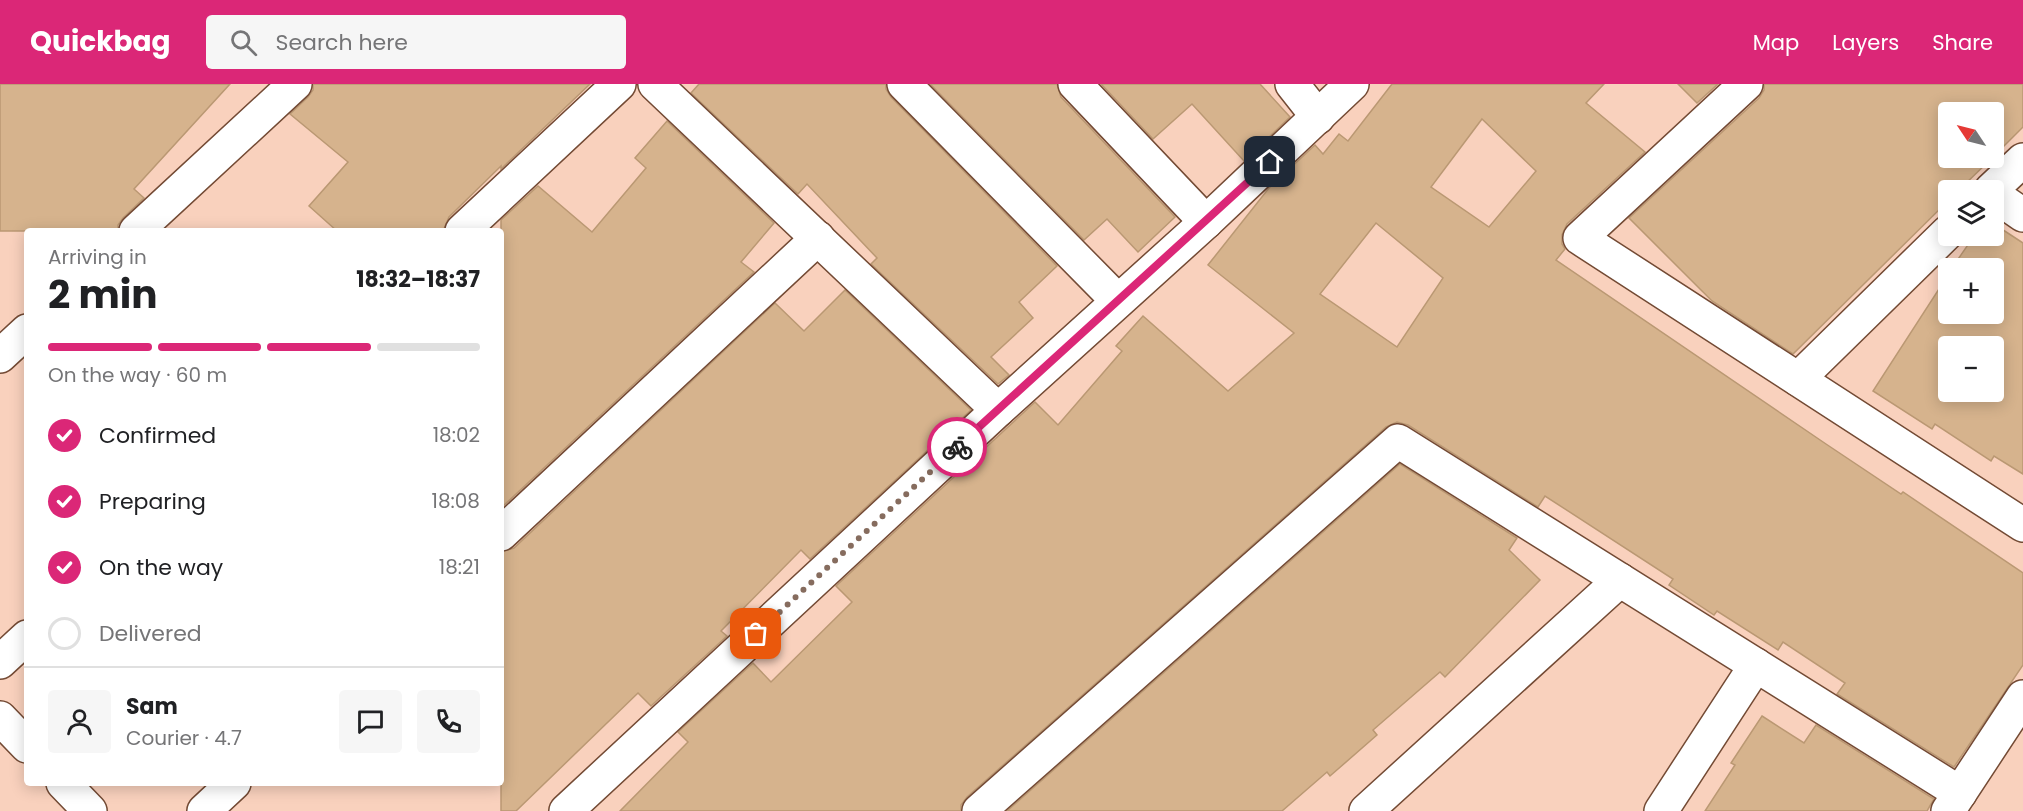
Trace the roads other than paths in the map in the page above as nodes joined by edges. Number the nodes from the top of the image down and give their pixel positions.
1 (295, 84) edge
2 (619, 84) edge
3 (655, 84) edge
4 (904, 84) edge
5 (1075, 84) edge
6 (1292, 84) edge
7 (1352, 84) edge
8 (1746, 84) edge
9 (1318, 117) junction
10 (2023, 160) edge
11 (2002, 180) edge
12 (2004, 202) edge
13 (2023, 215) edge
14 (1206, 222) junction
15 (139, 228) edge
16 (465, 228) edge
17 (818, 238) junction
18 (1938, 242) edge
19 (1118, 301) junction
20 (24, 334) edge
21 (0, 356) edge
22 (1798, 380) junction
23 (998, 410) junction
24 (2023, 525) edge
25 (504, 531) edge
26 (1620, 580) junction
27 (24, 640) edge
28 (0, 662) edge
29 (1756, 665) junction
30 (2023, 697) edge
31 (0, 718) edge
32 (24, 743) edge
33 (66, 786) edge
34 (231, 786) edge
35 (1954, 802) edge
36 (90, 811) edge
37 (204, 811) edge
38 (566, 811) edge
39 (979, 811) edge
40 (1366, 811) edge
41 (1661, 811) edge

1 - 15 street
2 - 16 street
3 - 17 street
4 - 19 street
5 - 14 street
6 - 9 street
7 - 9 street
8 - 22 street
9 - 14 street
10 - 11 street
12 - 13 street
14 - 19 street
17 - 23 street
17 - 25 street
18 - 22 street
19 - 23 street
20 - 21 street
22 - 24 street
23 - 38 street
26 - 29 street
26 - 39 street
26 - 40 street
27 - 28 street
29 - 35 street
29 - 41 street
30 - 35 street
31 - 32 street
33 - 36 street
34 - 37 street

